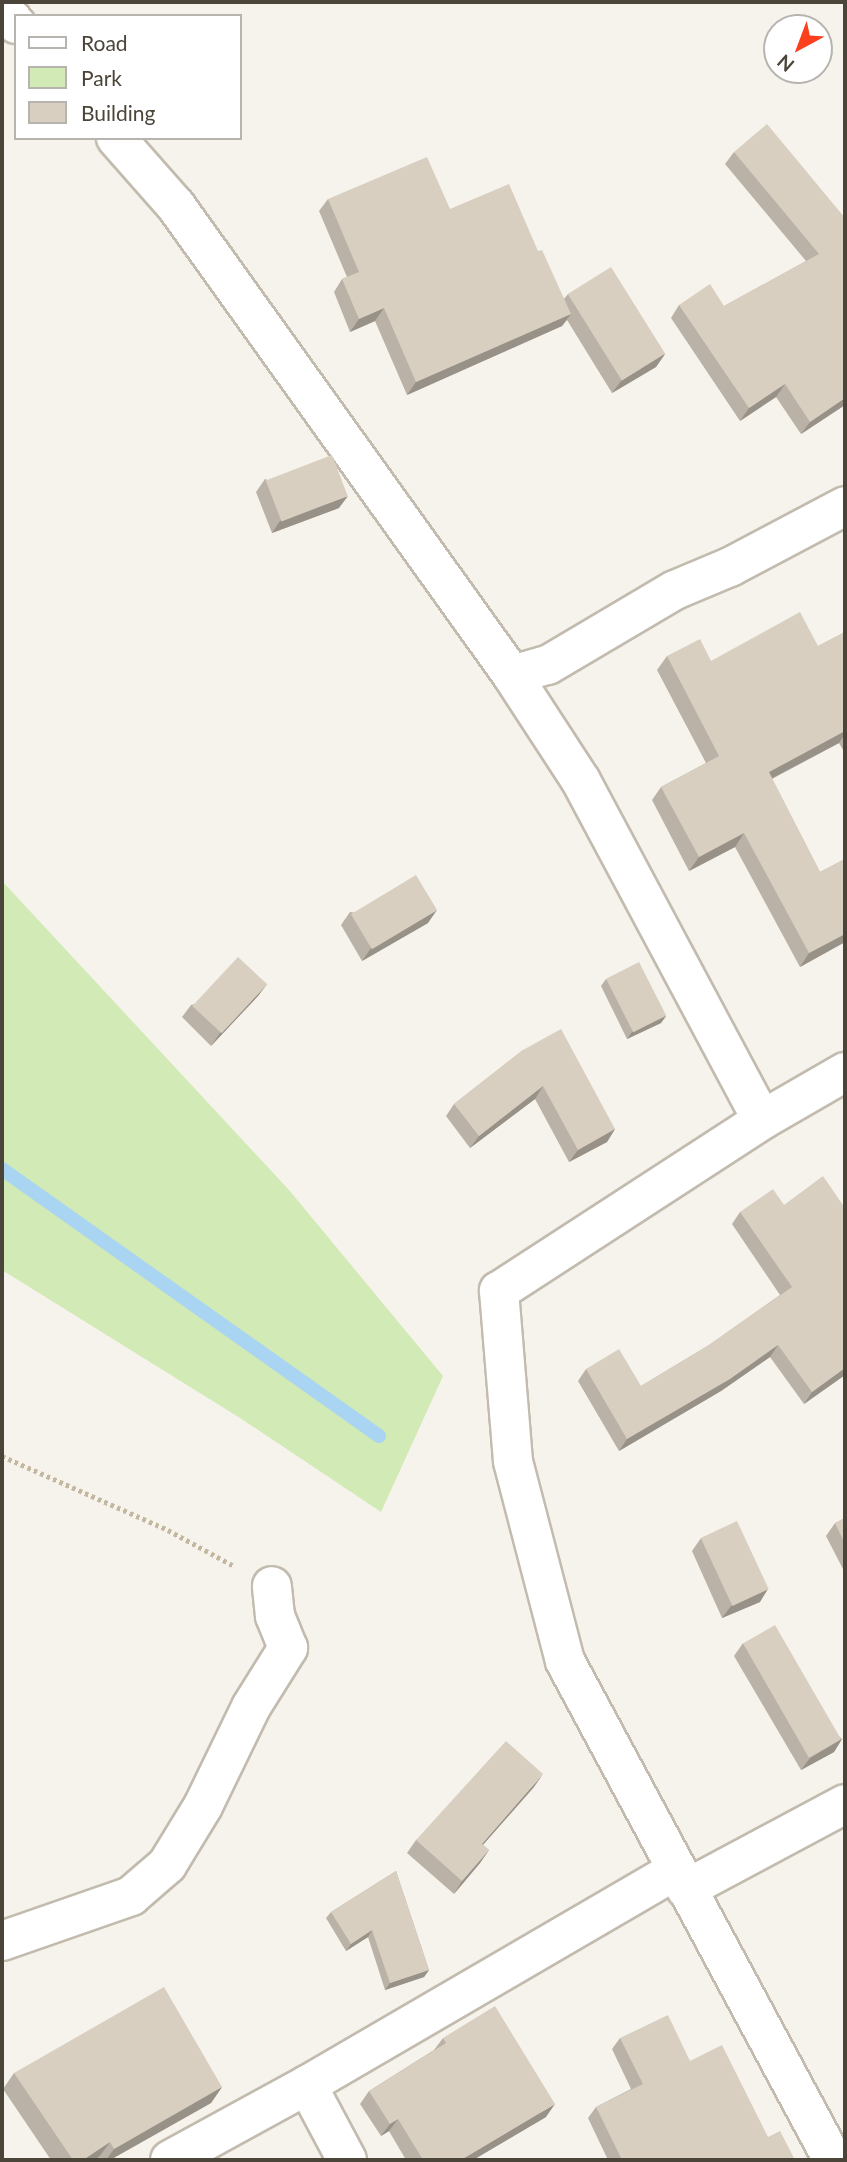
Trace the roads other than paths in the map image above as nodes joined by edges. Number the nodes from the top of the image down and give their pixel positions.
1 (2, 8) edge
2 (14, 22) edge
3 (118, 140) edge
4 (845, 506) edge
5 (512, 675) junction
6 (845, 1072) edge
7 (762, 1120) junction
8 (272, 1586) road end
9 (845, 1804) edge
10 (681, 1880) junction
11 (2, 1941) edge
12 (307, 2085) junction
13 (170, 2160) edge
14 (347, 2160) edge
15 (833, 2160) edge

1 - 2 street
3 - 5 street
4 - 5 street
5 - 7 street
6 - 7 street
7 - 10 street
8 - 11 street
9 - 10 street
10 - 12 street
10 - 15 street
12 - 13 street
12 - 14 street

